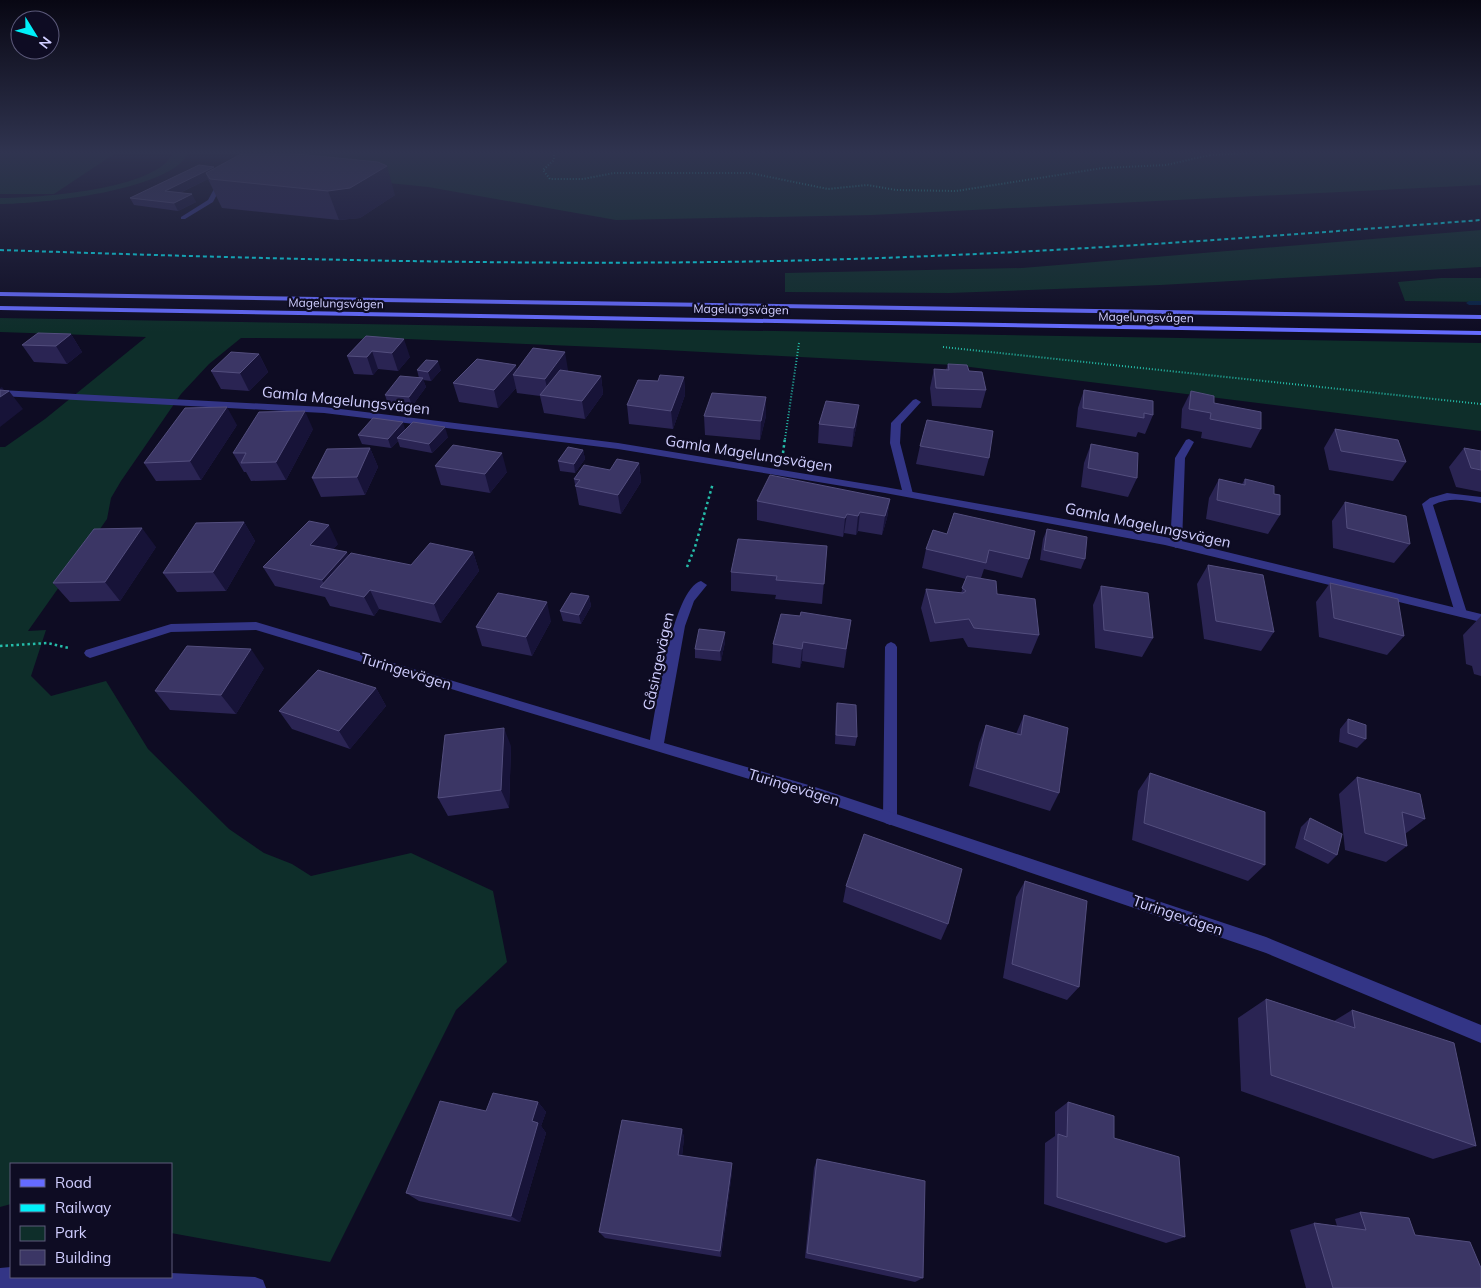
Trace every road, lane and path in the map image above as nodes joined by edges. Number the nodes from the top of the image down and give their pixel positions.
1 (193, 212) edge
2 (183, 218) dead end
3 (0, 294) edge
4 (0, 308) edge
5 (1481, 317) edge
6 (1481, 333) edge
7 (808, 342) dead end
8 (934, 346) dead end
9 (0, 393) edge
10 (916, 402) dead end
11 (1481, 404) edge
12 (1189, 442) dead end
13 (780, 473) junction
14 (908, 494) junction
15 (1481, 500) edge
16 (705, 505) dead end
17 (1176, 544) junction
18 (694, 553) dead end
19 (701, 586) dead end
20 (1461, 613) junction
21 (1481, 618) edge
22 (0, 646) edge
23 (891, 646) dead end
24 (90, 653) joint
25 (656, 747) junction
26 (890, 818) junction
27 (1481, 1034) edge
28 (40, 1278) edge
29 (255, 1288) edge

1 - 2 street
3 - 5 main road, Magelungsvägen
4 - 6 main road, Magelungsvägen
7 - 13 path
8 - 11 path
9 - 13 street, Gamla Magelungsvägen
10 - 14 street
12 - 17 street
13 - 14 street, Gamla Magelungsvägen
14 - 17 street, Gamla Magelungsvägen
15 - 20 street
16 - 18 path
17 - 20 street, Gamla Magelungsvägen
19 - 25 street, Gåsingevägen
20 - 21 street, Gamla Magelungsvägen
22 - 24 path
23 - 26 street
24 - 25 street, Turingevägen
25 - 26 street, Turingevägen
26 - 27 street, Turingevägen
28 - 29 street

